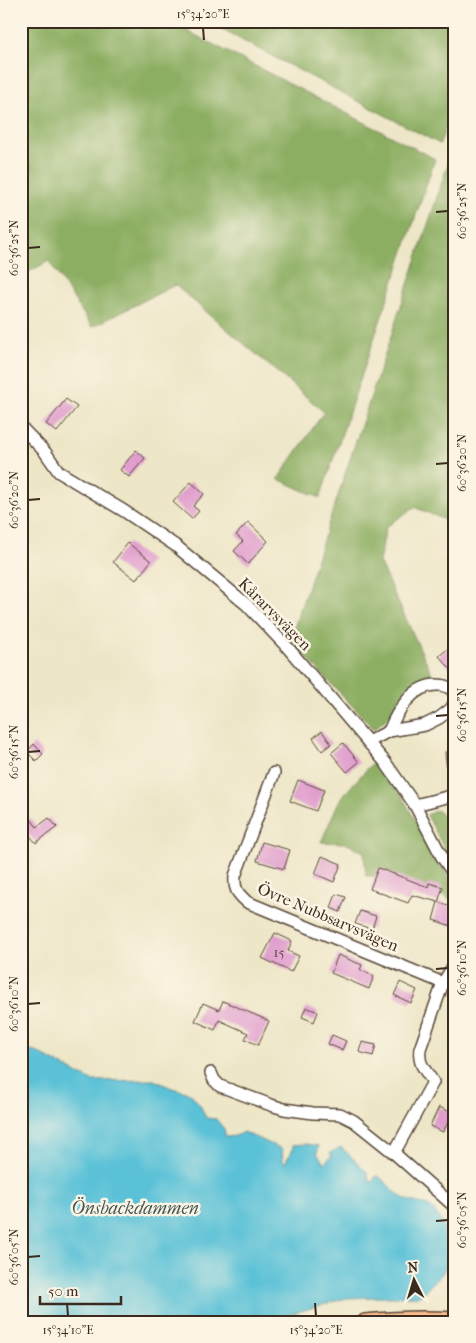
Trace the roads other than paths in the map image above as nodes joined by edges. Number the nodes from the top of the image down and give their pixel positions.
1 (21, 427) edge
2 (455, 694) edge
3 (455, 702) edge
4 (389, 731) junction
5 (368, 742) junction
6 (274, 772) dead end
7 (455, 795) edge
8 (415, 804) junction
9 (455, 876) edge
10 (455, 963) edge
11 (443, 983) junction
12 (211, 1073) dead end
13 (394, 1153) junction
14 (455, 1207) edge
15 (452, 1321) edge
16 (365, 1322) edge

1 - 5 street, Kårarvsvägen
2 - 4 street
3 - 4 street
4 - 5 street
5 - 8 street, Kårarvsvägen
6 - 11 street, Övre Nubbsarvsvägen
7 - 8 street
8 - 9 street, Kårarvsvägen
10 - 11 street
11 - 13 street
12 - 13 street
13 - 14 street
15 - 16 main road

